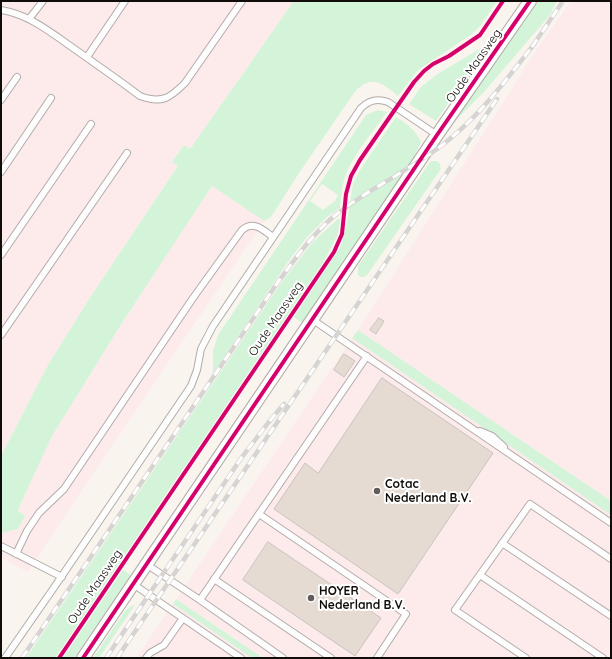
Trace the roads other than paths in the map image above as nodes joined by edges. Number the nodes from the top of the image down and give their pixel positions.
1 (43, 1) edge
2 (125, 1) edge
3 (530, 1) edge
4 (240, 2) edge
5 (1, 10) edge
6 (29, 19) junction
7 (87, 58) junction
8 (17, 77) dead end
9 (51, 98) dead end
10 (1, 100) edge
11 (91, 124) dead end
12 (438, 135) junction
13 (127, 153) dead end
14 (1, 172) edge
15 (273, 237) junction
16 (1, 255) edge
17 (313, 320) junction
18 (1, 335) edge
19 (367, 356) junction
20 (259, 514) junction
21 (611, 523) edge
22 (502, 543) junction
23 (1, 546) edge
24 (16, 554) junction
25 (611, 559) edge
26 (146, 564) junction
27 (480, 575) junction
28 (62, 577) junction
29 (214, 579) junction
30 (133, 584) junction
31 (200, 600) junction
32 (611, 616) edge
33 (183, 618) junction
34 (5, 658) edge
35 (83, 658) edge
36 (146, 658) edge
37 (241, 658) edge
38 (284, 658) edge
39 (331, 658) edge
40 (377, 658) edge
41 (526, 658) edge
42 (603, 658) edge

1 - 6 lane
2 - 7 lane
3 - 12 street, Oude Maasweg
4 - 7 lane
5 - 6 lane
6 - 7 lane
8 - 10 lane
9 - 14 lane
11 - 16 lane
12 - 15 lane
12 - 17 street, Oude Maasweg
13 - 18 lane
15 - 24 lane
15 - 28 lane
17 - 19 lane
17 - 26 street, Oude Maasweg
19 - 20 lane
19 - 21 lane
20 - 29 lane
20 - 40 lane
22 - 25 lane
22 - 27 lane
22 - 32 lane
23 - 24 lane
24 - 28 lane
26 - 30 street, Oude Maasweg
26 - 31 lane
27 - 41 lane
27 - 42 lane
28 - 34 lane
29 - 31 lane
29 - 39 lane
30 - 33 lane
30 - 35 street, Oude Maasweg
31 - 38 lane
33 - 36 lane
33 - 37 lane

